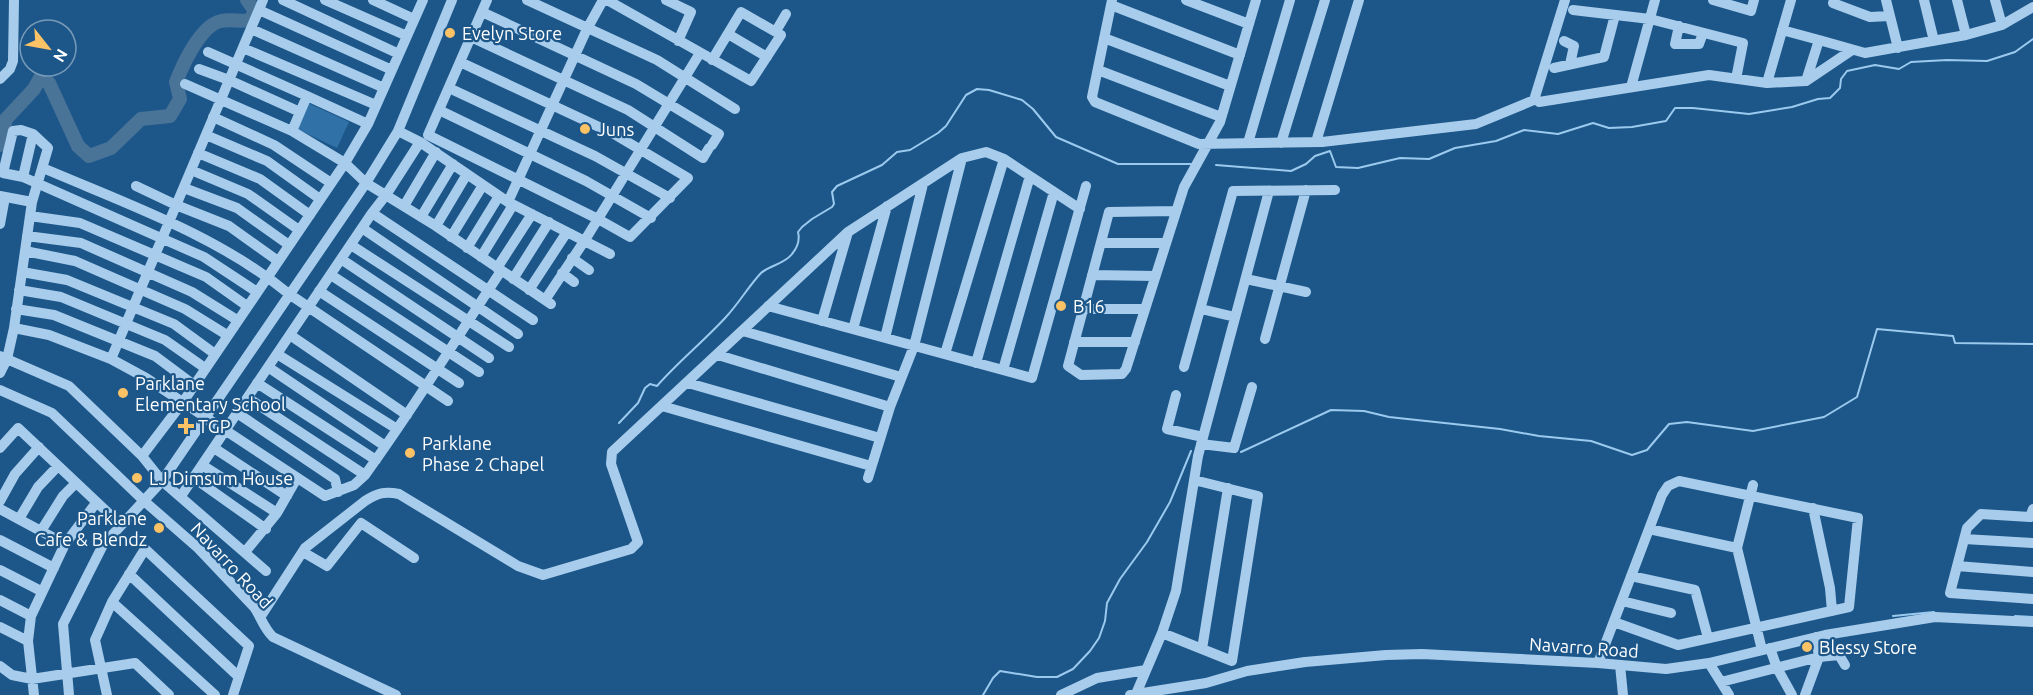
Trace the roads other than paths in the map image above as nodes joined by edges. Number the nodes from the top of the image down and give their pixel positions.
1 (14, 0) edge
2 (283, 0) edge
3 (325, 0) edge
4 (373, 0) edge
5 (452, 0) edge
6 (487, 0) edge
7 (527, 0) edge
8 (605, 0) edge
9 (634, 0) edge
10 (666, 0) edge
11 (1186, 0) edge
12 (1256, 0) edge
13 (1290, 0) edge
14 (1325, 0) edge
15 (1359, 0) edge
16 (1565, 0) edge
17 (1655, 0) edge
18 (1754, 0) edge
19 (1791, 0) edge
20 (1834, 0) edge
21 (1886, 0) edge
22 (1924, 0) edge
23 (1957, 0) edge
24 (1995, 0) edge
25 (420, 1) edge
26 (1717, 1) edge
27 (1112, 3) edge
28 (261, 5) edge
29 (2033, 7) edge
30 (1573, 10) dead end
31 (627, 11) junction
32 (482, 12) junction
33 (786, 14) dead end
34 (1615, 15) junction
35 (1889, 16) junction
36 (414, 19) junction
37 (1650, 19) junction
38 (1249, 24) junction
39 (2002, 25) junction
40 (1679, 26) junction
41 (250, 29) junction
42 (587, 29) junction
43 (1782, 30) junction
44 (776, 31) junction
45 (1703, 33) junction
46 (728, 34) junction
47 (1966, 34) junction
48 (407, 36) junction
49 (471, 37) junction
50 (1104, 38) junction
51 (1819, 40) junction
52 (678, 41) junction
53 (1564, 41) dead end
54 (1934, 41) junction
55 (243, 48) junction
56 (1898, 48) junction
57 (1852, 51) junction
58 (208, 52) dead end
59 (700, 52) junction
60 (399, 54) junction
61 (576, 54) junction
62 (1240, 55) junction
63 (767, 57) junction
64 (712, 60) junction
65 (460, 62) junction
66 (236, 64) junction
67 (1570, 64) junction
68 (1554, 68) dead end
69 (199, 69) dead end
70 (392, 70) junction
71 (1098, 70) junction
72 (684, 77) junction
73 (0, 79) edge
74 (1736, 79) junction
75 (229, 80) junction
76 (564, 81) junction
77 (1806, 81) junction
78 (1767, 83) junction
79 (185, 84) dead end
80 (1230, 86) junction
81 (1631, 87) junction
82 (384, 88) junction
83 (449, 88) junction
84 (307, 96) junction
85 (222, 100) junction
86 (1539, 102) dead end
87 (668, 103) junction
88 (376, 105) junction
89 (552, 106) junction
90 (735, 109) dead end
91 (439, 110) junction
92 (300, 112) junction
93 (213, 117) junction
94 (1221, 117) junction
95 (368, 124) junction
96 (654, 126) junction
97 (292, 131) junction
98 (398, 131) junction
99 (541, 131) junction
100 (33, 134) junction
101 (206, 135) junction
102 (420, 142) junction
103 (1316, 142) junction
104 (1207, 143) junction
105 (1248, 143) junction
106 (1281, 143) junction
107 (640, 150) junction
108 (198, 153) junction
109 (436, 153) junction
110 (530, 155) junction
111 (962, 159) junction
112 (1004, 159) junction
113 (345, 163) junction
114 (453, 164) junction
115 (43, 168) junction
116 (191, 170) junction
117 (626, 173) junction
118 (467, 174) junction
119 (1030, 176) junction
120 (23, 177) junction
121 (519, 180) junction
122 (332, 183) junction
123 (366, 183) junction
124 (923, 184) junction
125 (38, 185) junction
126 (483, 185) junction
127 (136, 186) dead end
128 (1086, 186) dead end
129 (184, 188) junction
130 (1306, 190) junction
131 (1335, 190) dead end
132 (1269, 191) junction
133 (1054, 192) junction
134 (386, 195) junction
135 (611, 196) junction
136 (2, 197) edge
137 (670, 198) junction
138 (321, 199) junction
139 (507, 201) junction
140 (32, 202) junction
141 (176, 205) junction
142 (404, 206) junction
143 (887, 206) junction
144 (1080, 209) junction
145 (1176, 211) junction
146 (372, 213) junction
147 (532, 214) junction
148 (310, 215) junction
149 (30, 216) junction
150 (421, 217) junction
151 (651, 218) junction
152 (598, 219) junction
153 (169, 222) junction
154 (549, 222) junction
155 (0, 224) edge
156 (436, 226) junction
157 (362, 228) junction
158 (299, 230) junction
159 (567, 232) junction
160 (848, 232) junction
161 (27, 236) junction
162 (451, 237) junction
163 (161, 238) junction
164 (585, 240) junction
165 (1101, 243) junction
166 (1166, 243) junction
167 (289, 245) junction
168 (351, 245) junction
169 (467, 248) junction
170 (25, 251) junction
171 (610, 254) dead end
172 (154, 256) junction
173 (481, 257) junction
174 (572, 258) junction
175 (341, 259) junction
176 (278, 261) junction
177 (499, 269) junction
178 (589, 270) dead end
179 (22, 272) junction
180 (147, 273) junction
181 (562, 273) junction
182 (331, 275) junction
183 (1092, 275) junction
184 (1155, 276) junction
185 (267, 277) junction
186 (513, 279) junction
187 (1246, 279) junction
188 (574, 282) dead end
189 (1279, 286) junction
190 (19, 290) junction
191 (140, 290) junction
192 (529, 290) junction
193 (319, 291) junction
194 (488, 291) junction
195 (257, 292) junction
196 (1306, 292) dead end
197 (289, 294) junction
198 (247, 306) junction
199 (768, 306) junction
200 (133, 307) junction
201 (309, 307) junction
202 (478, 307) junction
203 (16, 309) junction
204 (1083, 309) junction
205 (1145, 309) junction
206 (1201, 309) junction
207 (1235, 317) junction
208 (237, 320) junction
209 (533, 320) dead end
210 (822, 321) junction
211 (468, 322) junction
212 (126, 324) junction
213 (14, 328) junction
214 (853, 329) junction
215 (743, 331) junction
216 (518, 334) dead end
217 (227, 335) junction
218 (290, 335) junction
219 (458, 337) junction
220 (885, 338) junction
221 (1264, 339) dead end
222 (118, 341) junction
223 (1074, 342) junction
224 (1135, 342) junction
225 (914, 346) junction
226 (508, 347) dead end
227 (447, 352) junction
228 (215, 354) junction
229 (277, 354) junction
230 (945, 354) junction
231 (718, 355) junction
232 (4, 357) edge
233 (489, 358) dead end
234 (111, 359) junction
235 (976, 363) junction
236 (268, 367) junction
237 (437, 367) junction
238 (1185, 367) dead end
239 (205, 368) junction
240 (1003, 370) junction
241 (479, 372) dead end
242 (0, 373) edge
243 (901, 377) junction
244 (257, 383) junction
245 (459, 383) dead end
246 (688, 383) junction
247 (194, 385) junction
248 (426, 387) junction
249 (1252, 387) dead end
250 (0, 390) edge
251 (1176, 395) dead end
252 (248, 398) junction
253 (448, 401) dead end
254 (183, 402) junction
255 (662, 406) junction
256 (890, 407) junction
257 (237, 413) junction
258 (406, 415) junction
259 (206, 419) junction
260 (397, 429) junction
261 (225, 430) junction
262 (880, 438) junction
263 (1202, 441) junction
264 (385, 446) junction
265 (39, 447) junction
266 (0, 448) edge
267 (214, 448) junction
268 (142, 456) junction
269 (376, 460) junction
270 (202, 465) junction
271 (58, 466) junction
272 (871, 466) junction
273 (365, 475) junction
274 (194, 478) junction
275 (297, 478) junction
276 (868, 478) dead end
277 (162, 480) junction
278 (1194, 480) junction
279 (76, 483) junction
280 (1228, 488) junction
281 (1752, 490) junction
282 (338, 492) junction
283 (181, 496) junction
284 (287, 496) junction
285 (0, 501) edge
286 (143, 501) junction
287 (96, 503) junction
288 (1813, 508) junction
289 (0, 509) edge
290 (2033, 509) edge
291 (277, 513) junction
292 (19, 519) junction
293 (121, 525) junction
294 (266, 529) junction
295 (1649, 529) junction
296 (41, 531) junction
297 (1965, 539) junction
298 (0, 540) edge
299 (2033, 543) edge
300 (65, 544) junction
301 (1737, 548) junction
302 (244, 552) junction
303 (303, 552) junction
304 (414, 558) dead end
305 (1957, 566) junction
306 (54, 568) junction
307 (0, 570) edge
308 (266, 571) dead end
309 (2033, 572) edge
310 (129, 574) junction
311 (1631, 576) junction
312 (41, 591) junction
313 (2033, 599) edge
314 (0, 600) edge
315 (1622, 601) junction
316 (112, 602) junction
317 (1832, 611) junction
318 (1671, 614) dead end
319 (31, 616) junction
320 (261, 616) junction
321 (1614, 622) junction
322 (2033, 622) edge
323 (0, 627) edge
324 (1757, 628) junction
325 (1162, 633) junction
326 (1816, 637) junction
327 (1708, 639) junction
328 (28, 641) junction
329 (1202, 649) junction
330 (1766, 649) junction
331 (1819, 657) junction
332 (1598, 663) junction
333 (1709, 663) junction
334 (1620, 665) junction
335 (1845, 665) dead end
336 (0, 666) edge
337 (101, 668) junction
338 (1777, 668) junction
339 (1146, 670) junction
340 (66, 673) junction
341 (239, 677) junction
342 (32, 679) junction
343 (1722, 681) junction
344 (1133, 694) edge
345 (34, 695) edge
346 (69, 695) edge
347 (107, 695) edge
348 (169, 695) edge
349 (215, 695) edge
350 (232, 695) edge
351 (396, 695) edge
352 (1061, 695) edge
353 (1623, 695) edge
354 (1729, 695) edge
355 (1792, 695) edge
356 (1805, 695) edge

1 - 73 street
2 - 60 street
3 - 48 street
4 - 36 street
5 - 98 street
6 - 32 street
7 - 42 street
8 - 31 street
8 - 42 street
9 - 31 street
10 - 52 street
11 - 38 street
12 - 38 street
13 - 105 street
14 - 106 street
15 - 103 street
16 - 103 street
17 - 37 street
18 - 26 street
19 - 43 street
20 - 35 street
21 - 35 street
22 - 54 street
23 - 47 street
24 - 39 street
25 - 36 street
27 - 50 street
27 - 62 street
28 - 41 street
28 - 70 street
29 - 39 street
30 - 34 street
31 - 52 street
32 - 49 street
32 - 61 street
33 - 44 street
34 - 37 street
34 - 67 street
35 - 56 street
36 - 48 street
37 - 40 street
37 - 81 street
38 - 62 street
39 - 47 street
40 - 45 street
40 - 45 street
41 - 55 street
41 - 82 street
42 - 61 street
42 - 72 street
43 - 51 street
43 - 78 street
44 - 46 street
44 - 63 street
45 - 74 street
46 - 63 street
46 - 64 street
47 - 54 street
48 - 60 street
49 - 65 street
49 - 76 street
50 - 71 street
50 - 80 street
51 - 57 street
51 - 77 street
52 - 59 street
53 - 67 street
54 - 56 street
55 - 66 street
55 - 88 street
56 - 57 street
57 - 77 street
58 - 66 street
59 - 64 street
59 - 72 street
60 - 70 street
61 - 76 street
61 - 87 street
62 - 80 street
63 - 64 street
65 - 83 street
65 - 89 street
66 - 75 street
66 - 84 street
67 - 68 street
69 - 75 street
70 - 82 street
71 - 94 street
71 - 104 street
72 - 87 street
72 - 90 street
74 - 78 street
74 - 81 street
75 - 85 street
75 - 92 street
76 - 89 street
76 - 96 street
77 - 78 street
79 - 85 street
80 - 94 street
81 - 86 street
82 - 88 street
83 - 91 street
83 - 99 street
84 - 92 street
84 - 95 street
85 - 93 street
85 - 97 street
87 - 96 street
87 - 96 street
88 - 95 street
89 - 99 street
89 - 107 street
91 - 110 street
91 - 121 street
92 - 97 street
93 - 101 street
93 - 122 street
94 - 104 street
95 - 113 street
96 - 107 street
97 - 113 street
98 - 102 street
98 - 123 street
99 - 110 street
99 - 117 street
100 - 115 street
100 - 120 street
100 - 120 street
101 - 108 street
101 - 138 street
102 - 109 street
102 - 134 street
103 - 106 street
104 - 105 street
104 - 145 street
105 - 106 street
107 - 117 street
107 - 137 street
108 - 116 street
108 - 148 street
109 - 114 street
109 - 142 street
110 - 121 street
110 - 135 street
111 - 112 street
111 - 124 street
111 - 225 street
112 - 119 street
112 - 230 street
113 - 122 street
113 - 123 street
114 - 118 street
114 - 150 street
115 - 125 street
115 - 153 street
116 - 129 street
116 - 158 street
117 - 135 street
117 - 137 street
118 - 126 street
118 - 156 street
119 - 133 street
119 - 235 street
120 - 125 street
121 - 139 street
121 - 152 street
122 - 138 street
123 - 134 street
123 - 197 street
124 - 143 street
124 - 220 street
125 - 140 street
125 - 163 street
126 - 139 street
126 - 162 street
127 - 141 street
128 - 144 street
129 - 141 street
129 - 167 street
130 - 131 street
130 - 132 street
130 - 189 street
132 - 187 street
132 - 206 street
133 - 144 street
133 - 240 street
134 - 142 street
134 - 146 street
135 - 151 street
135 - 152 street
136 - 140 street
136 - 155 street
137 - 151 street
138 - 148 street
139 - 147 street
139 - 169 street
139 - 173 street
140 - 149 street
141 - 153 street
141 - 176 street
142 - 150 street
143 - 160 street
143 - 214 street
144 - 240 street
145 - 165 street
145 - 166 street
146 - 157 street
146 - 194 street
147 - 154 street
147 - 177 street
148 - 158 street
149 - 161 street
149 - 172 street
150 - 156 street
151 - 152 street
152 - 164 street
153 - 163 street
153 - 185 street
154 - 159 street
154 - 186 street
156 - 162 street
157 - 168 street
157 - 202 street
158 - 167 street
159 - 164 street
159 - 192 street
160 - 199 street
160 - 210 street
161 - 170 street
161 - 180 street
162 - 169 street
163 - 172 street
163 - 195 street
164 - 171 street
164 - 174 street
165 - 166 street
165 - 183 street
166 - 184 street
167 - 176 street
168 - 175 street
168 - 211 street
169 - 173 street
170 - 179 street
170 - 191 street
172 - 180 street
172 - 198 street
173 - 177 street
174 - 178 street
174 - 181 street
175 - 182 street
175 - 219 street
176 - 185 street
177 - 186 street
177 - 194 street
179 - 190 street
179 - 200 street
180 - 191 street
180 - 208 street
181 - 188 street
181 - 192 street
182 - 193 street
182 - 227 street
183 - 184 street
183 - 204 street
184 - 205 street
185 - 195 street
185 - 197 street
186 - 192 street
187 - 189 street
187 - 207 street
189 - 196 street
189 - 221 street
190 - 203 street
190 - 212 street
191 - 200 street
191 - 217 street
193 - 201 street
193 - 237 street
194 - 202 street
194 - 209 street
195 - 198 street
197 - 201 street
197 - 259 street
198 - 208 street
199 - 210 street
199 - 215 street
200 - 212 street
200 - 228 street
201 - 218 street
201 - 248 street
202 - 211 street
202 - 216 street
203 - 213 street
203 - 222 street
204 - 205 street
204 - 223 street
205 - 224 street
206 - 207 street
206 - 238 street
207 - 263 street
208 - 217 street
210 - 214 street
211 - 219 street
211 - 226 street
212 - 222 street
212 - 239 street
213 - 232 street
213 - 234 street
214 - 220 street
215 - 231 street
215 - 243 street
217 - 228 street
218 - 229 street
218 - 258 street
219 - 227 street
219 - 233 street
220 - 225 street
222 - 234 street
222 - 247 street
223 - 224 street
223 - 224 street
225 - 230 street
225 - 243 street
227 - 237 street
227 - 241 street
228 - 239 street
229 - 236 street
229 - 260 street
230 - 235 street
231 - 246 street
231 - 256 street
232 - 242 street
232 - 268 street
234 - 254 street
235 - 240 street
236 - 244 street
236 - 264 street
237 - 245 street
237 - 248 street
239 - 247 street
243 - 256 street
244 - 252 street
244 - 269 street
246 - 255 street
246 - 262 street
247 - 254 street
248 - 253 street
248 - 258 street
249 - 263 street
250 - 286 street, Navarro Road
251 - 263 street
252 - 257 street
252 - 273 street
254 - 259 street
254 - 268 street
255 - 272 street
255 - 303 street
256 - 262 street
257 - 261 street
257 - 282 street
258 - 260 street
259 - 261 street
259 - 277 street
260 - 264 street
261 - 267 street
261 - 275 street
262 - 272 street
263 - 278 street
264 - 269 street
265 - 266 street
265 - 271 street
265 - 285 street
267 - 270 street
267 - 284 street
268 - 277 street
269 - 273 street
270 - 274 street
270 - 291 street
271 - 279 street
271 - 292 street
272 - 276 street
273 - 282 street
274 - 283 street
274 - 294 street
275 - 282 street
275 - 284 street
277 - 283 street
277 - 286 street
278 - 280 street
278 - 325 street
279 - 287 street
279 - 296 street
280 - 329 street
280 - 329 street
281 - 288 street
281 - 295 street
281 - 301 street
283 - 302 street
284 - 291 street
286 - 293 street
286 - 320 street, Navarro Road
287 - 293 street
287 - 300 street
288 - 317 street
288 - 317 street
289 - 292 street
290 - 297 street
291 - 294 street
292 - 296 street
293 - 340 street
294 - 302 street
295 - 301 street
295 - 311 street
296 - 300 street
297 - 299 street
297 - 305 street
298 - 306 street
300 - 306 street
301 - 324 street
302 - 308 street
303 - 304 street
303 - 320 street
305 - 309 street
305 - 313 street
306 - 312 street
307 - 312 street
310 - 316 street
310 - 341 street
310 - 341 street
311 - 315 street
311 - 327 street
312 - 319 street
314 - 319 street
315 - 318 street
315 - 321 street
316 - 337 street
316 - 349 street
317 - 324 street
319 - 328 street
320 - 351 street, Navarro Road
321 - 327 street
321 - 332 street
322 - 326 street, Navarro Road
323 - 328 street
324 - 327 street
324 - 330 street
325 - 329 street
325 - 339 street
326 - 330 street, Navarro Road
326 - 331 street
328 - 342 street
330 - 333 street, Navarro Road
330 - 338 street
331 - 335 street
331 - 338 street
331 - 356 street
332 - 334 street, Navarro Road
332 - 344 street, Navarro Road
333 - 334 street, Navarro Road
333 - 343 street
334 - 353 street
336 - 342 street
337 - 340 street
337 - 347 street
337 - 348 street
338 - 343 street
338 - 355 street
339 - 344 street
339 - 352 street
340 - 342 street
340 - 346 street
341 - 350 street
342 - 345 street
343 - 354 street

